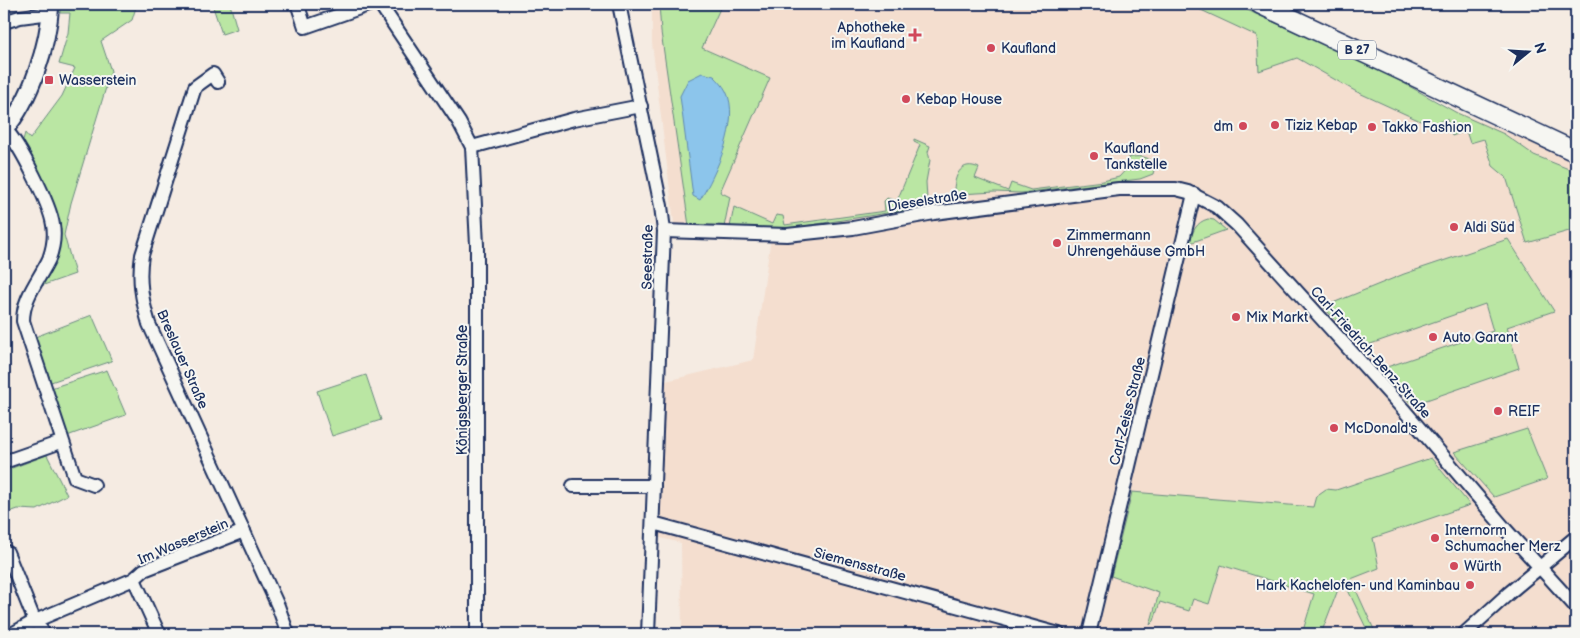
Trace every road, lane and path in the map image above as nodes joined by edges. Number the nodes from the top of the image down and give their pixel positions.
1 (371, 4) edge
2 (380, 4) edge
3 (619, 4) edge
4 (1260, 4) edge
5 (298, 6) dead end
6 (51, 8) edge
7 (4, 22) edge
8 (218, 82) dead end
9 (641, 106) junction
10 (5, 130) edge
11 (472, 147) junction
12 (1576, 152) edge
13 (1194, 194) junction
14 (664, 231) junction
15 (61, 442) junction
16 (4, 462) edge
17 (94, 485) dead end
18 (573, 486) dead end
19 (654, 486) junction
20 (653, 524) junction
21 (244, 531) junction
22 (1576, 536) edge
23 (7, 552) dead end
24 (1541, 568) junction
25 (134, 579) junction
26 (1576, 608) edge
27 (35, 621) junction
28 (12, 634) edge
29 (44, 634) edge
30 (159, 634) edge
31 (288, 634) edge
32 (477, 634) edge
33 (648, 634) edge
34 (1059, 634) edge
35 (1089, 634) edge
36 (1464, 634) edge

1 - 5 street
2 - 11 street, Königsberger Straße
3 - 9 street, Seestraße
4 - 12 main road, B 27
6 - 7 street
6 - 10 street
8 - 21 street, Breslauer Straße
9 - 11 street
9 - 14 street, Seestraße
10 - 15 street
11 - 32 street, Königsberger Straße
13 - 14 street, Dieselstraße
13 - 24 street, Carl-Friedrich-Benz-Straße
13 - 35 street, Carl-Zeiss-Straße
14 - 19 street, Seestraße
15 - 16 street
15 - 17 street
18 - 19 street
19 - 20 street, Seestraße
20 - 33 street, Seestraße
20 - 34 street, Siemensstraße
21 - 25 street, Im Wasserstein
21 - 31 street, Breslauer Straße
22 - 24 street
23 - 27 street
24 - 26 street, Carl-Friedrich-Benz-Straße
24 - 36 street
25 - 27 street, Im Wasserstein
25 - 30 street, Im Wasserstein
27 - 28 street, Im Wasserstein
27 - 29 street

